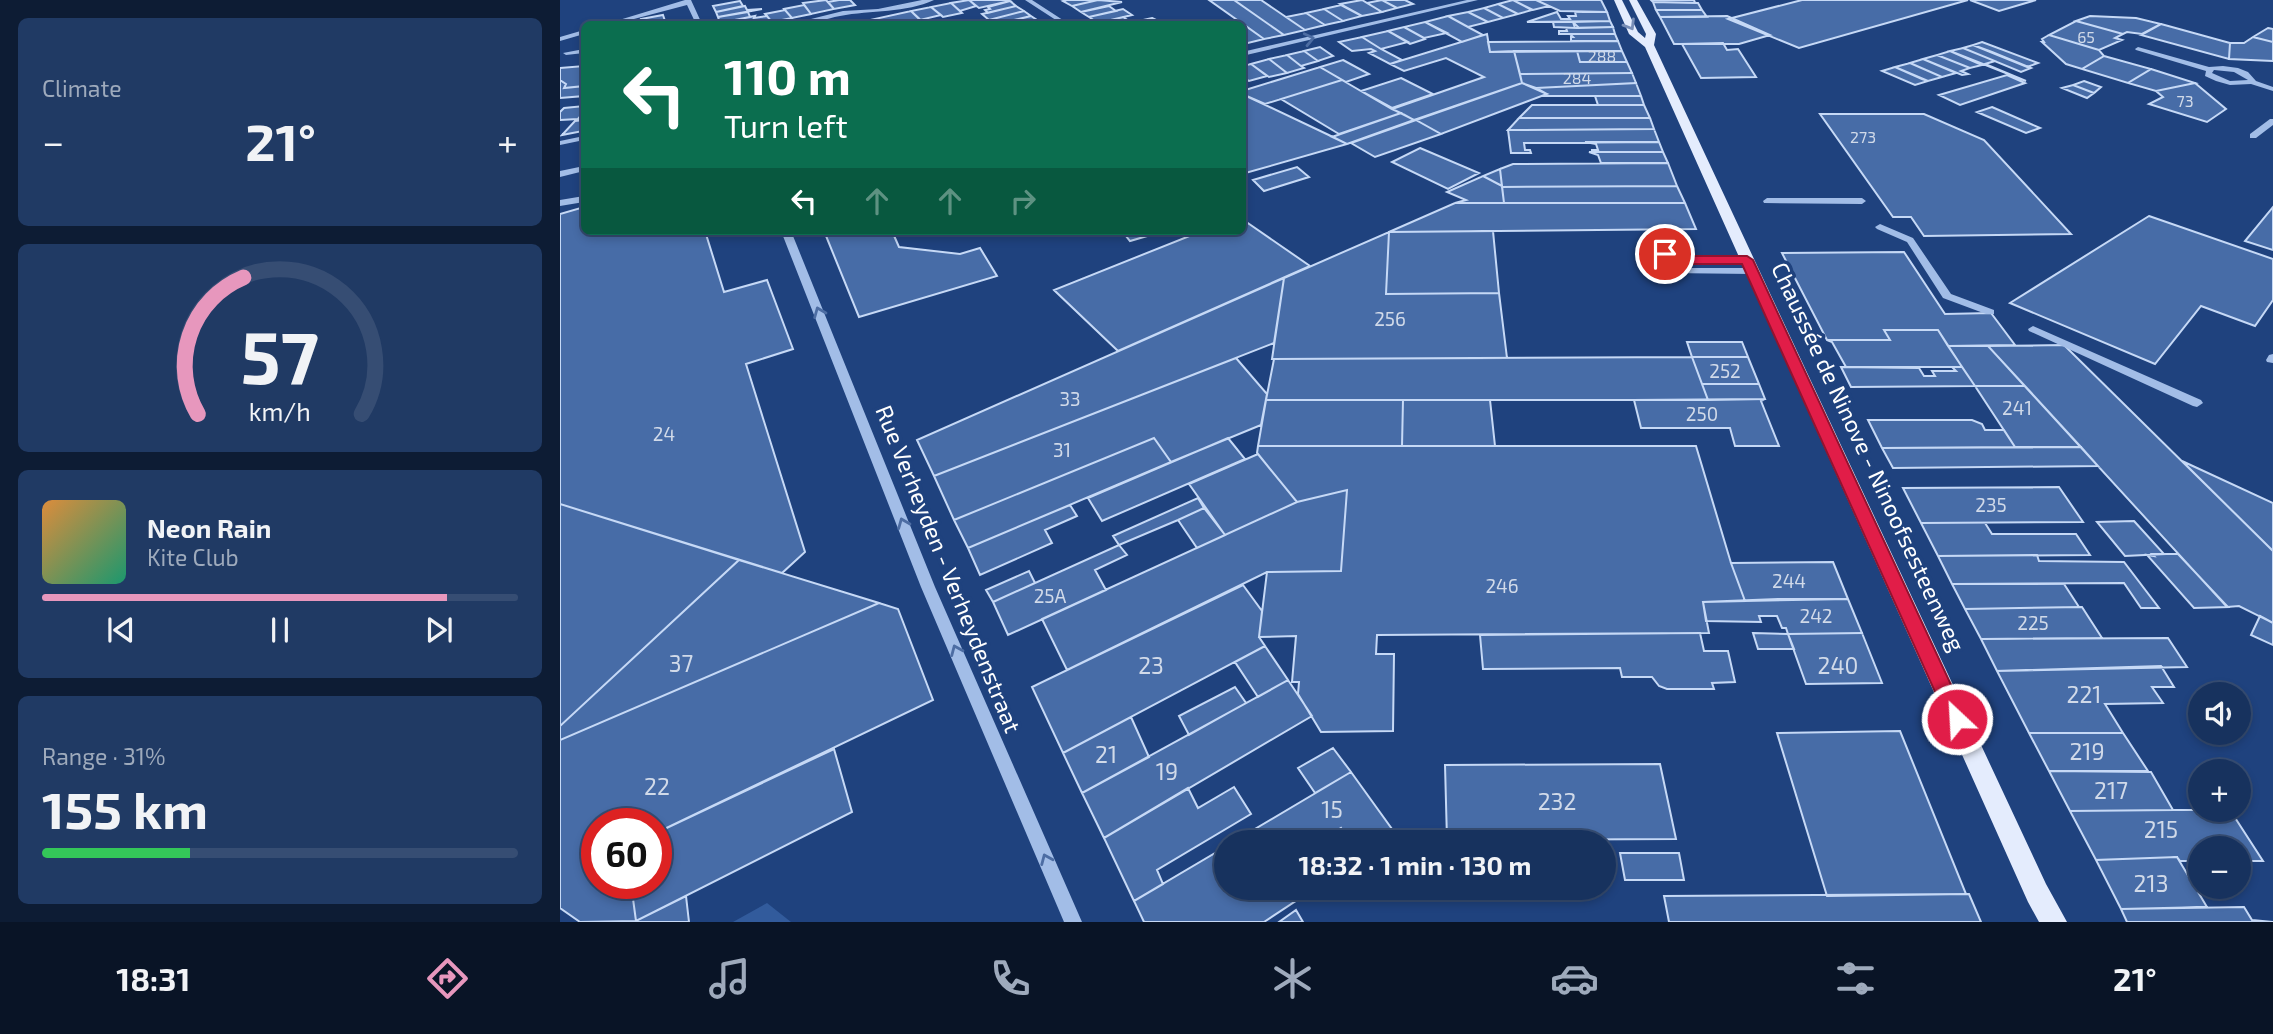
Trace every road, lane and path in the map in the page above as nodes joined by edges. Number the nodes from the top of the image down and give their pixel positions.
1 (931, 0) edge
2 (1028, 0) edge
3 (1475, 0) edge
4 (1618, 0) edge
5 (1633, 0) edge
6 (689, 1) edge
7 (619, 21) edge
8 (698, 21) edge
9 (807, 21) edge
10 (1061, 21) edge
11 (581, 33) edge
12 (560, 39) edge
13 (1649, 46) junction
14 (2138, 49) dead end
15 (581, 51) edge
16 (566, 53) dead end
17 (1246, 53) edge
18 (2210, 70) junction
19 (2251, 82) junction
20 (2273, 89) edge
21 (2273, 121) edge
22 (2253, 136) dead end
23 (581, 139) edge
24 (560, 143) edge
25 (581, 170) edge
26 (560, 174) edge
27 (581, 200) edge
28 (1767, 201) dead end
29 (1862, 201) dead end
30 (560, 203) edge
31 (1880, 227) dead end
32 (788, 235) edge
33 (1665, 254) dead end
34 (1749, 265) junction
35 (1671, 271) dead end
36 (1990, 312) dead end
37 (2033, 329) dead end
38 (2197, 403) dead end
39 (2037, 893) junction
40 (1073, 922) edge
41 (2047, 922) edge
42 (2054, 922) edge

1 - 9 street
2 - 10 street
17 -> 3 street
4 -> 13 main road
5 - 13 main road
6 - 7 street
6 - 8 street
11 - 12 street
13 - 34 main road, Chaussée de Ninove - Ninoofsesteenweg
14 - 18 lane
15 - 16 street
18 - 19 street
18 - 19 street
19 - 20 street
21 - 22 street
23 - 24 street
25 - 26 street
27 - 30 street
28 - 29 street
31 - 36 street
40 -> 32 street, Rue Verheyden - Verheydenstraat
33 - 34 street
34 - 35 street
34 - 39 main road, Chaussée de Ninove - Ninoofsesteenweg
37 - 38 street
39 - 41 main road, Chaussée de Ninove - Ninoofsesteenweg
39 - 42 main road, Chaussée de Ninove - Ninoofsesteenweg

